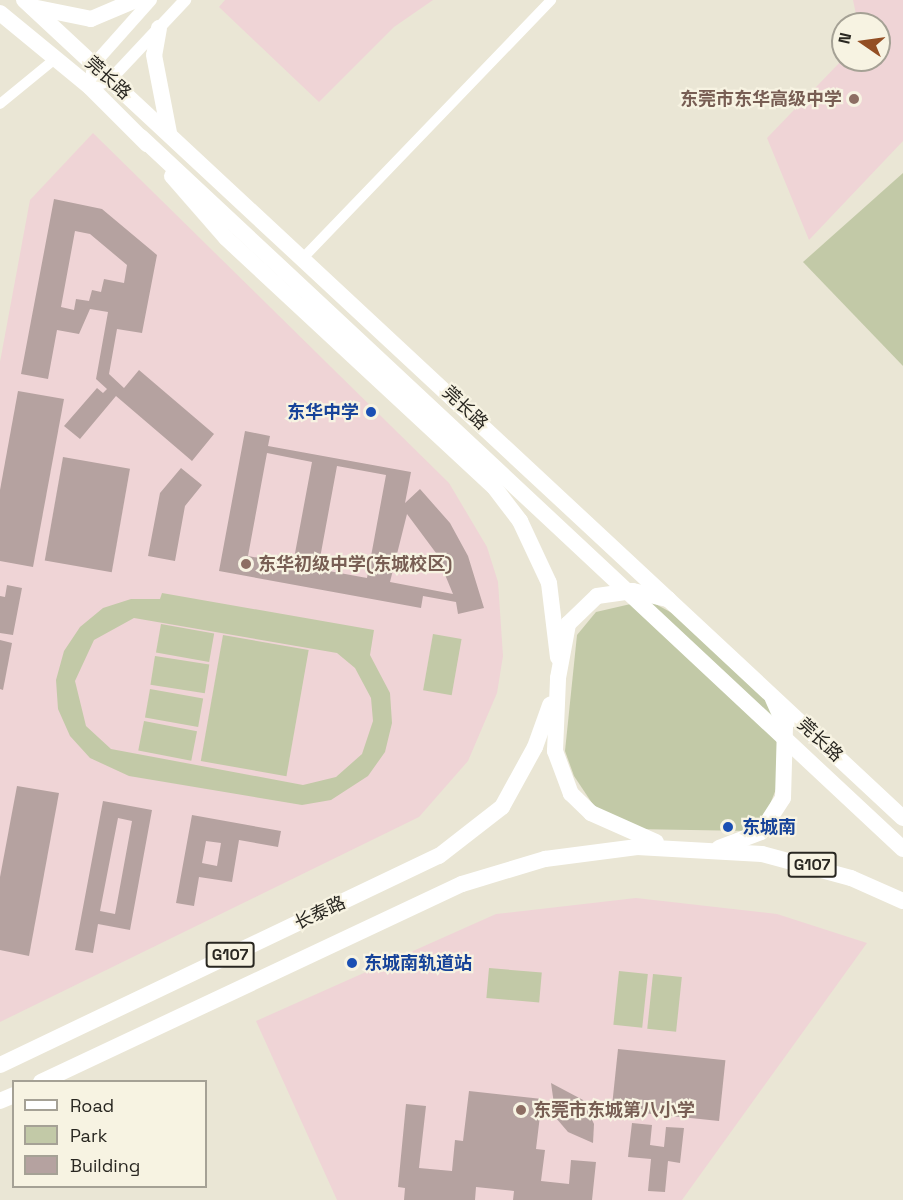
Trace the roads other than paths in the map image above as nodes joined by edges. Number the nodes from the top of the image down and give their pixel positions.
1 (136, 0) edge
2 (151, 0) edge
3 (185, 0) edge
4 (551, 0) edge
5 (28, 3) edge
6 (0, 13) edge
7 (159, 28) junction
8 (56, 58) junction
9 (93, 65) junction
10 (110, 80) junction
11 (90, 87) junction
12 (0, 104) edge
13 (169, 133) junction
14 (141, 137) junction
15 (303, 258) junction
16 (668, 599) junction
17 (558, 678) junction
18 (770, 692) junction
19 (903, 818) edge
20 (682, 849) junction
21 (903, 849) edge
22 (716, 850) junction
23 (903, 901) edge
24 (0, 1065) edge
25 (45, 1080) edge
26 (12, 1097) edge
27 (0, 1107) edge

1 - 5 main road
2 - 9 street
3 - 7 street
4 - 15 street
5 - 9 main road, 莞长路
6 - 8 main road, 莞长路
7 - 10 street
7 - 13 main road
8 - 11 main road, 莞长路
8 - 12 street
9 - 10 main road, 莞长路
9 - 11 street
10 - 11 street
10 - 13 main road, 莞长路
11 - 14 main road, 莞长路
13 - 15 main road, 莞长路
14 - 17 main road, 莞长路
14 - 21 main road, 莞长路
15 - 16 main road, 莞长路
16 - 17 main road, G107
16 - 18 main road, 莞长路 / G107
17 - 20 main road
17 - 24 main road, 长泰路 / G107
18 - 19 main road, 莞长路 / G107
18 - 22 main road
20 - 22 main road, G107
20 - 25 main road, 长泰路 / G107
22 - 23 main road, G107
26 - 27 street

